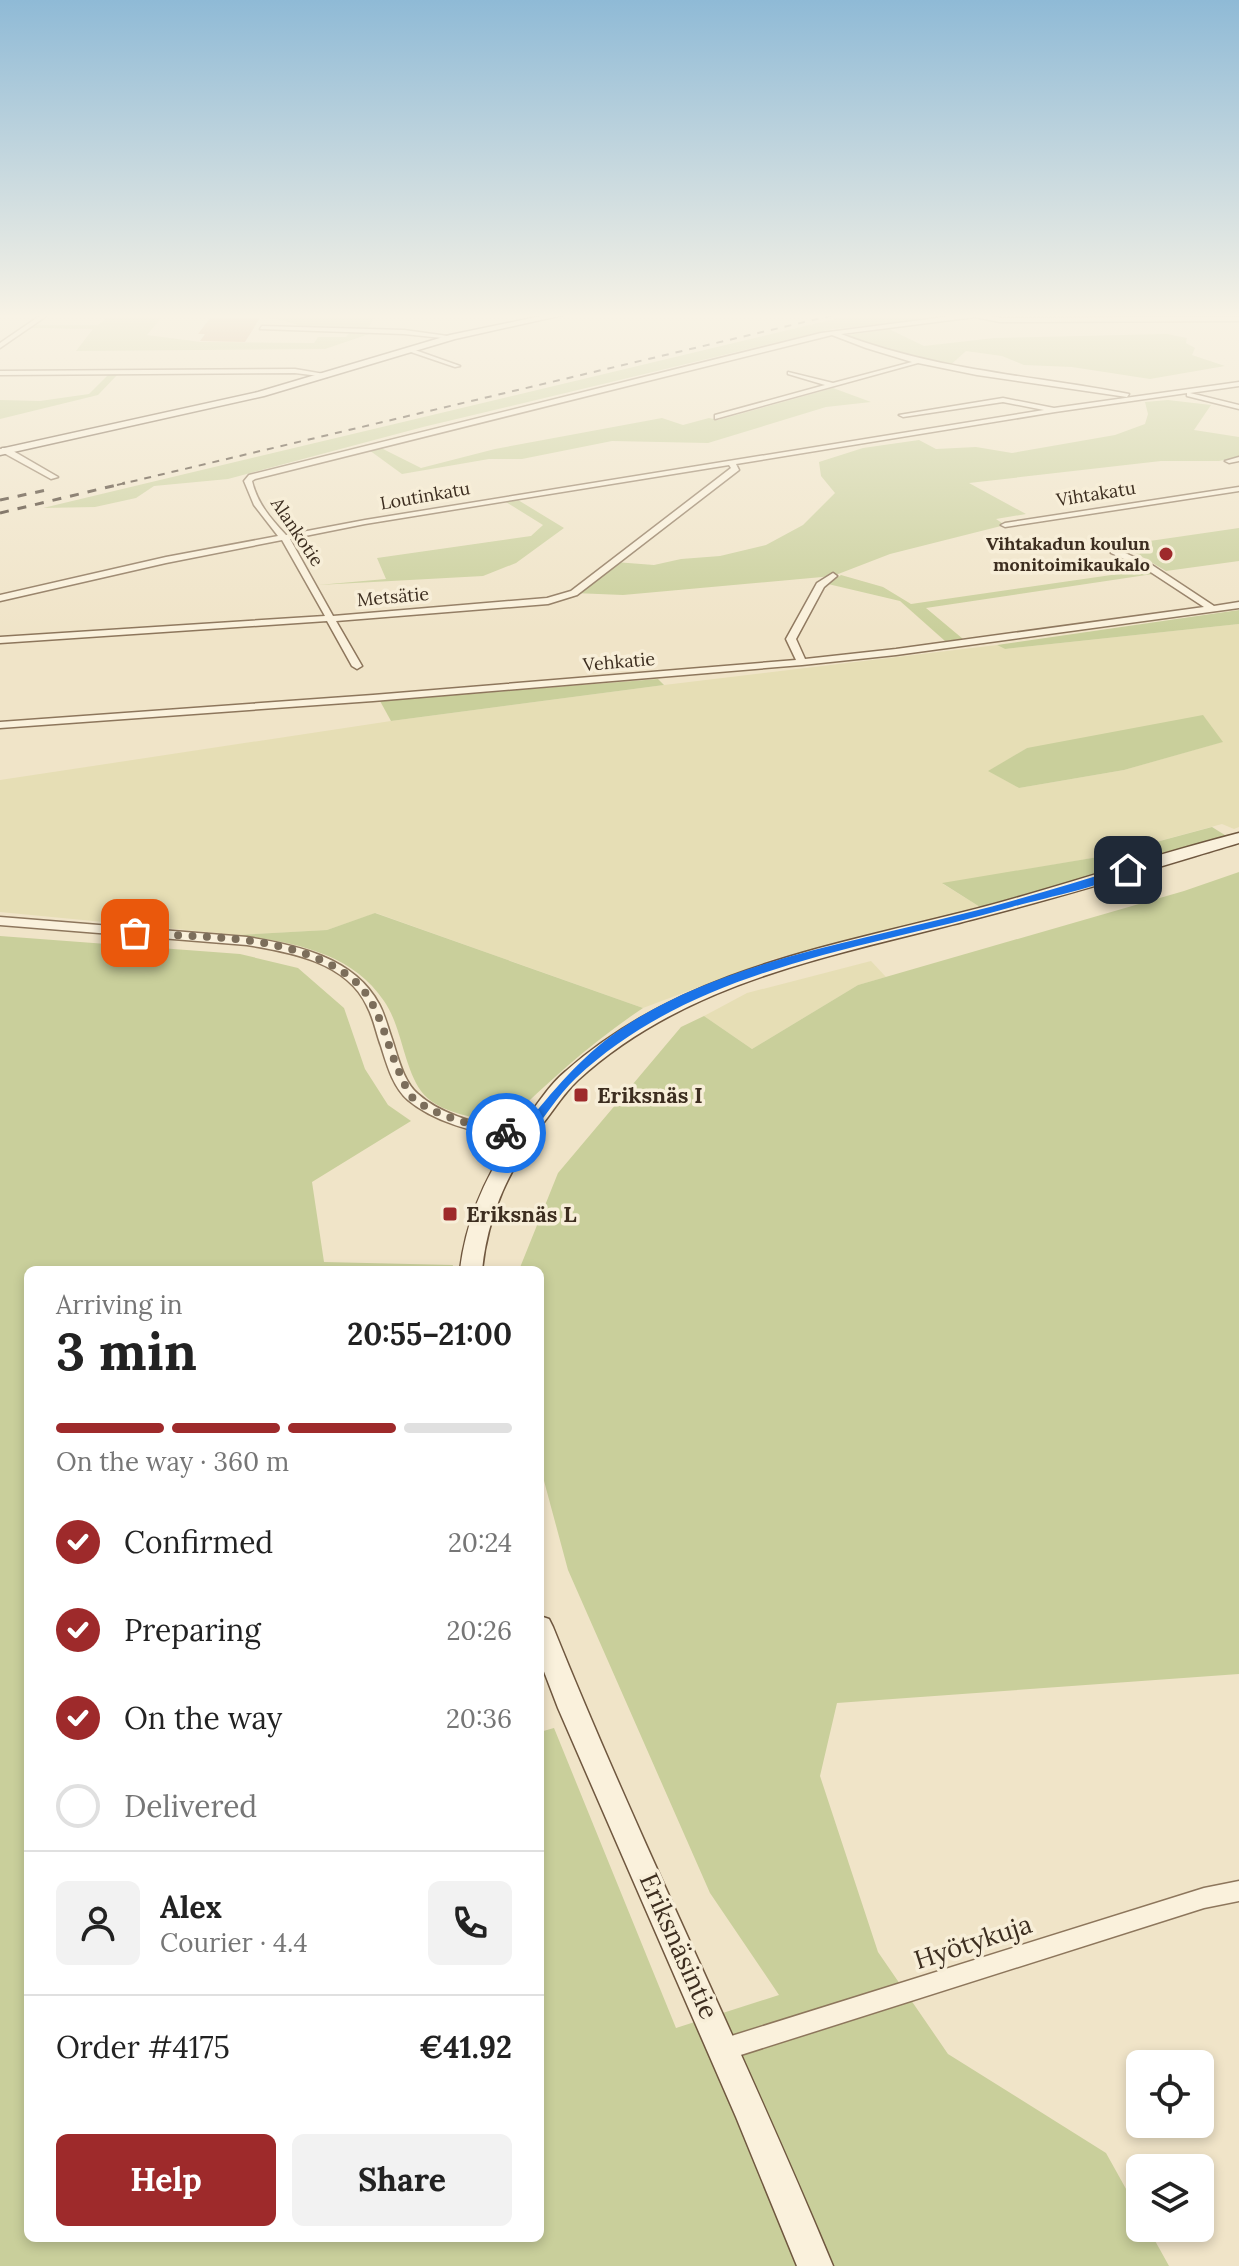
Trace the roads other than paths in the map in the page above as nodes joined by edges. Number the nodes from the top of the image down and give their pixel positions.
1 (139, 421) edge
2 (476, 421) edge
3 (988, 421) edge
4 (3, 451) edge
5 (1239, 459) edge
6 (1229, 461) dead end
7 (730, 462) junction
8 (54, 477) dead end
9 (1239, 489) edge
10 (1005, 525) dead end
11 (284, 537) junction
12 (1114, 551) dead end
13 (833, 576) dead end
14 (0, 598) edge
15 (1239, 605) edge
16 (1213, 609) junction
17 (332, 618) junction
18 (0, 640) edge
19 (802, 662) junction
20 (357, 666) dead end
21 (0, 725) edge
22 (1239, 838) edge
23 (0, 921) edge
24 (522, 1138) junction
25 (472, 1266) edge
26 (544, 1637) edge
27 (1239, 1891) edge
28 (725, 2049) junction
29 (815, 2266) edge

1 - 4 street
2 - 11 street, Alankotie
3 - 7 street, Loutinkatu
4 - 8 street
5 - 6 street
7 - 11 street, Loutinkatu
7 - 17 street, Metsätie
9 - 10 street, Vihtakatu
11 - 14 street, Loutinkatu
11 - 17 street, Alankotie
12 - 16 street
13 - 19 street
15 - 16 street, Vehkatie
16 - 19 street, Vehkatie
17 - 18 street, Metsätie
17 - 20 street, Alankotie
19 - 21 street, Vehkatie
22 - 24 street
23 - 24 street
24 - 25 street
26 - 28 street, Eriksnäsintie
27 - 28 street, Hyötykuja
28 - 29 street, Eriksnäsintie

